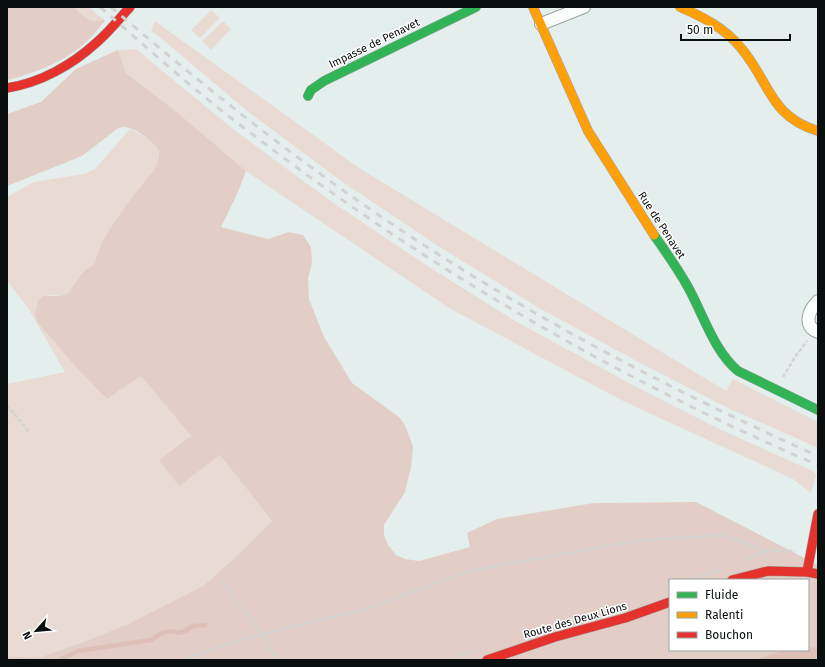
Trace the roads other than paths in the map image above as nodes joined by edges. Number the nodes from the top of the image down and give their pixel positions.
1 (130, 7) edge
2 (476, 7) edge
3 (534, 7) edge
4 (584, 7) edge
5 (680, 7) edge
6 (541, 24) junction
7 (7, 88) edge
8 (308, 96) dead end
9 (818, 131) edge
10 (818, 301) edge
11 (817, 331) edge
12 (818, 410) edge
13 (818, 514) edge
14 (807, 572) junction
15 (818, 574) edge
16 (736, 579) edge
17 (669, 602) edge
18 (487, 660) edge

1 - 7 street
2 - 8 street, Impasse de Penavet
3 - 6 street, Rue de Penavet
4 - 6 street
5 - 9 street
6 - 12 street, Rue de Penavet
10 - 11 street
13 - 14 street
14 - 15 street
14 - 16 street
17 - 18 street, Route des Deux Lions

